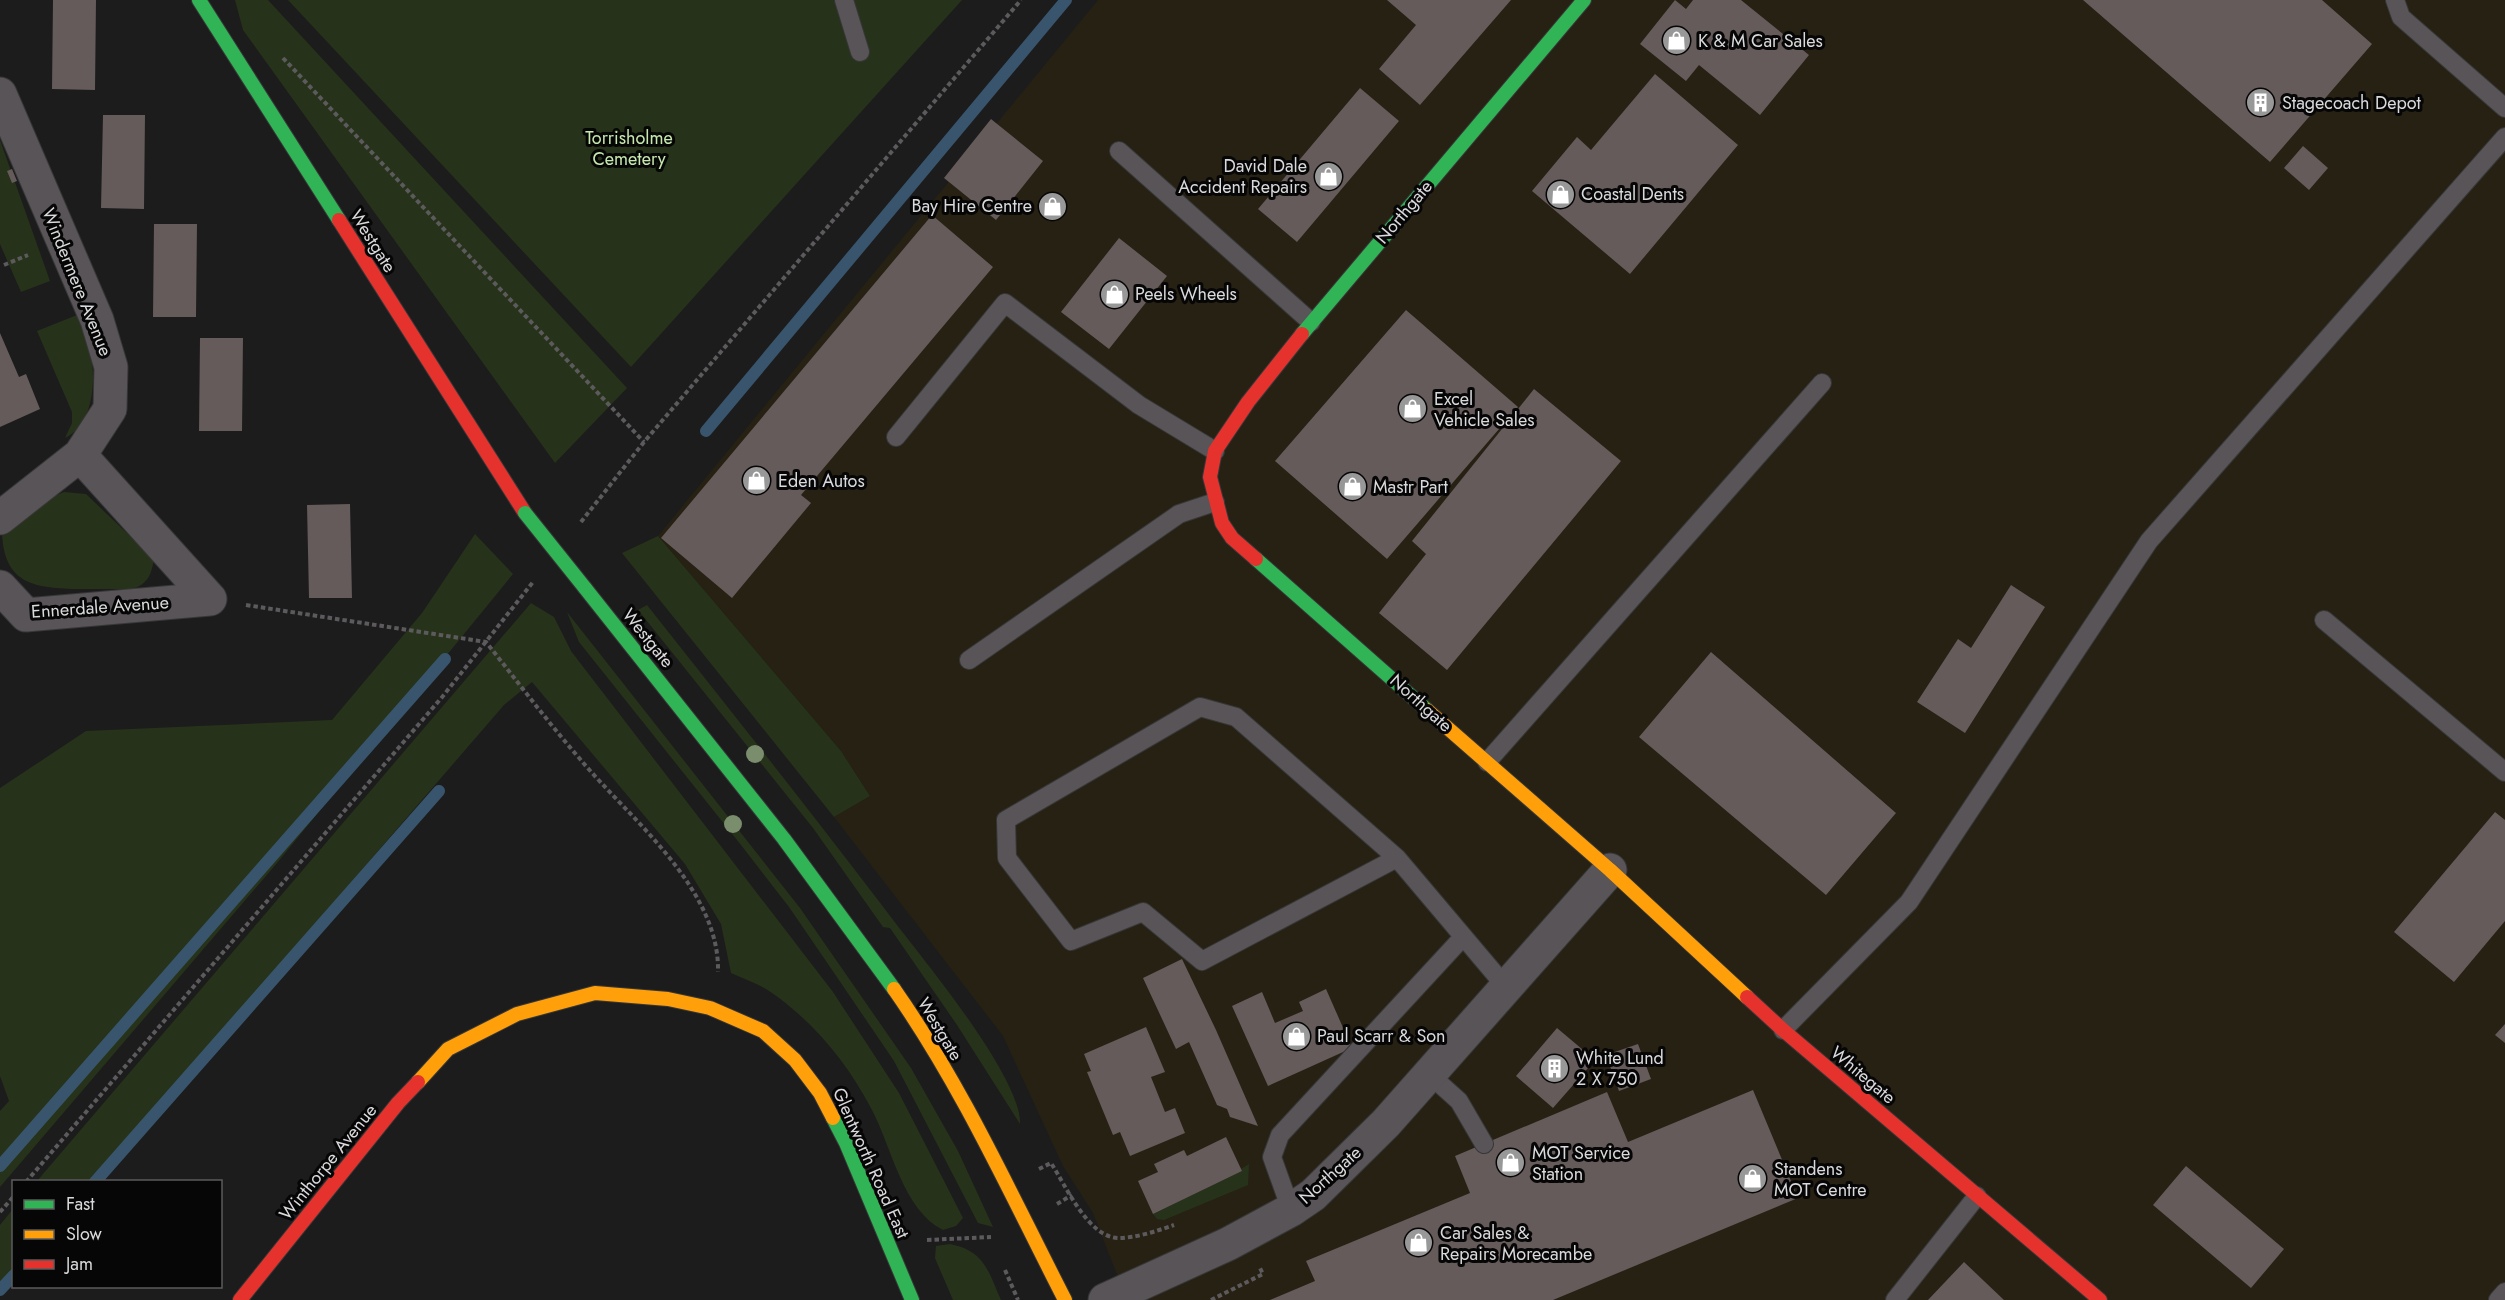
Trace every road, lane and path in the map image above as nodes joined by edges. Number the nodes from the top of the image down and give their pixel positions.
1 (199, 0) edge
2 (844, 0) edge
3 (1021, 0) edge
4 (1584, 0) edge
5 (2395, 0) edge
6 (278, 52) dead end
7 (860, 52) dead end
8 (0, 94) edge
9 (2505, 108) edge
10 (2505, 136) edge
11 (1119, 151) dead end
12 (32, 253) dead end
13 (4, 266) dead end
14 (1311, 322) junction
15 (1822, 383) dead end
16 (897, 437) dead end
17 (644, 442) junction
18 (1215, 451) junction
19 (80, 455) junction
20 (1215, 502) junction
21 (0, 519) edge
22 (579, 524) dead end
23 (536, 579) dead end
24 (0, 587) edge
25 (210, 599) junction
26 (2324, 620) dead end
27 (486, 642) junction
28 (969, 660) dead end
29 (1487, 762) junction
30 (2505, 772) edge
31 (1397, 858) junction
32 (1610, 870) junction
33 (1463, 936) junction
34 (1506, 987) junction
35 (710, 1008) junction
36 (1782, 1030) junction
37 (448, 1049) joint
38 (1429, 1074) junction
39 (1484, 1144) dead end
40 (1044, 1166) dead end
41 (28, 1180) edge
42 (1072, 1195) junction
43 (1977, 1196) junction
44 (12, 1198) edge
45 (1063, 1201) dead end
46 (1291, 1210) junction
47 (0, 1212) edge
48 (1155, 1231) dead end
49 (990, 1237) dead end
50 (887, 1241) junction
51 (1259, 1266) dead end
52 (1223, 1287) dead end
53 (2505, 1292) edge
54 (1226, 1293) junction
55 (244, 1299) edge
56 (912, 1300) edge
57 (1065, 1300) edge
58 (1105, 1300) edge
59 (1211, 1300) edge
60 (1895, 1300) edge
61 (2100, 1300) edge
62 (2498, 1300) edge

1 - 57 street, Westgate, bridge
2 - 7 lane
3 - 17 path
4 - 14 street, Northgate
5 - 9 lane
6 - 17 path
8 - 19 street, Windermere Avenue
10 - 36 lane
11 - 14 lane
12 - 13 path
14 - 18 street, Northgate
15 - 29 lane
16 - 18 lane
17 - 22 path
18 - 20 street, Northgate
19 - 21 street
19 - 25 street
20 - 28 lane
20 - 29 street, Northgate
23 - 27 path
24 - 25 street, Ennerdale Avenue
25 - 27 path
26 - 30 lane
27 - 35 path
27 - 41 path
29 - 32 street, Northgate
31 - 31 lane
31 - 33 lane
32 - 34 street, Northgate
32 - 36 street, Whitegate
33 - 34 lane
33 - 46 lane
34 - 38 street, Northgate
35 - 37 street, Glentworth Road East
35 - 50 street, Glentworth Road East
36 - 43 street, Whitegate
37 - 55 street, Winthorpe Avenue
38 - 39 lane
38 - 46 street, Northgate
40 - 42 path
42 - 45 path
42 - 48 path
43 - 60 lane
43 - 61 street, Whitegate
44 - 47 path
46 - 58 street, Northgate
49 - 50 path
50 - 56 street, Glentworth Road East
51 - 54 path
52 - 54 path
53 - 62 lane
54 - 59 path

